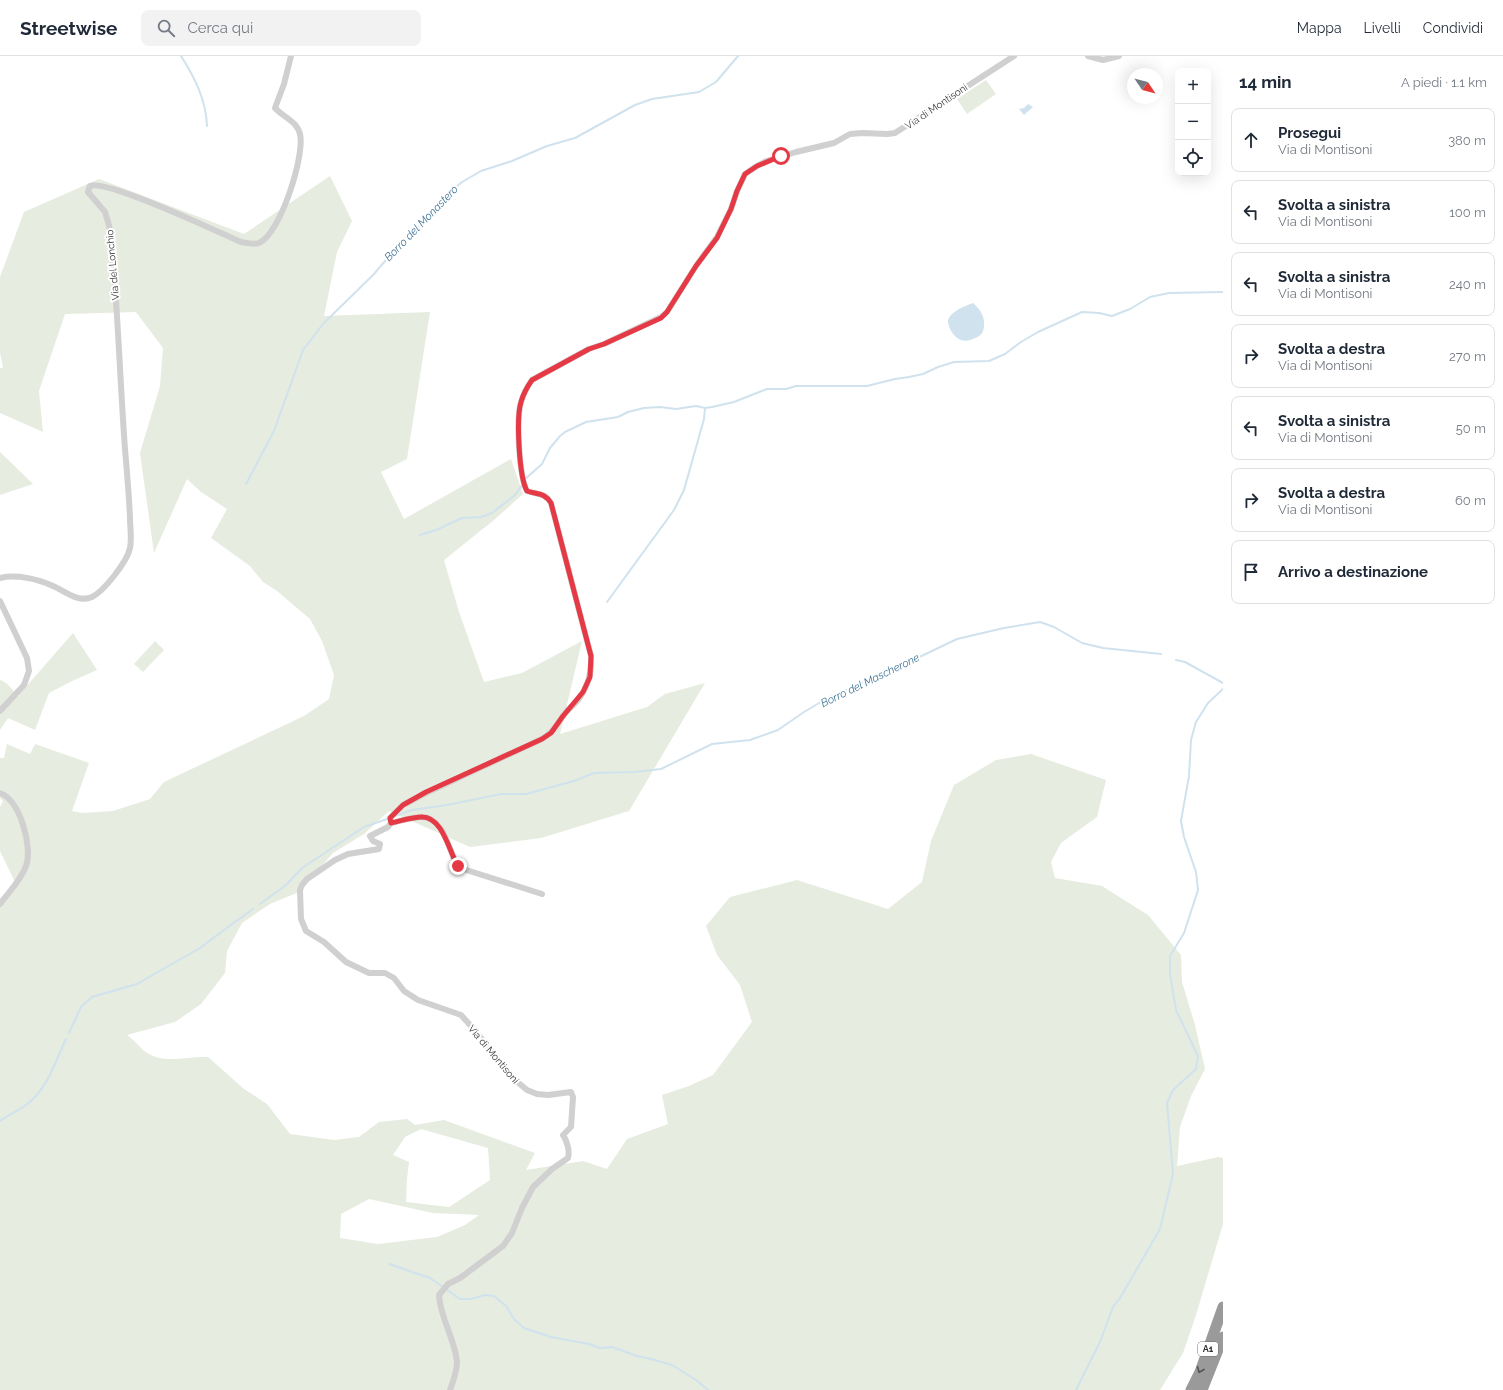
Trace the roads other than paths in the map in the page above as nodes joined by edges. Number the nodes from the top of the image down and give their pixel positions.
1 (291, 56) edge
2 (1014, 56) edge
3 (1088, 56) edge
4 (1119, 56) edge
5 (0, 578) edge
6 (0, 601) edge
7 (0, 711) edge
8 (0, 793) edge
9 (391, 823) junction
10 (542, 894) dead end
11 (0, 904) edge
12 (1223, 1307) edge
13 (1223, 1337) edge
14 (450, 1390) edge
15 (1191, 1390) edge
16 (1202, 1390) edge

1 - 5 street, Via del Lonchio
2 - 9 street, Via di Montisoni
3 - 4 street
6 - 7 street
8 - 11 street
9 - 10 street, Via di Montisoni
9 - 14 street, Via di Montisoni
12 -> 15 highway, A1
13 - 16 highway, A1

